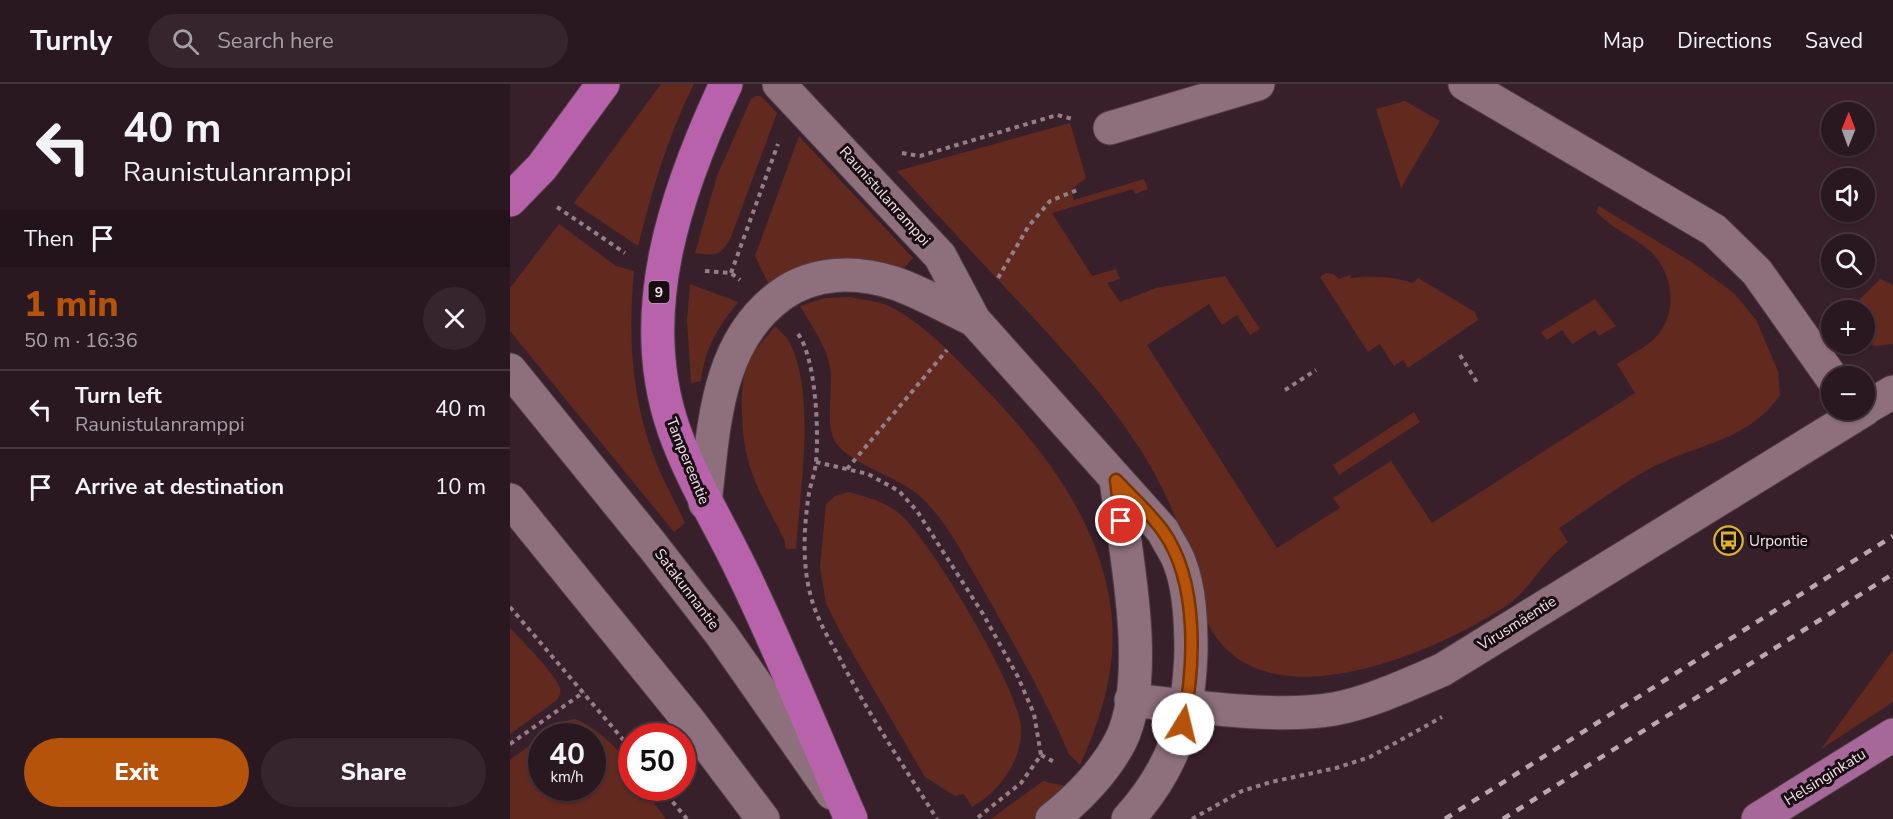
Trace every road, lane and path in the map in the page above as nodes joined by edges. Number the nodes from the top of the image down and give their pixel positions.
1 (603, 84) edge
2 (726, 84) edge
3 (779, 84) edge
4 (1258, 84) edge
5 (1465, 84) edge
6 (1057, 115) dead end
7 (1110, 128) dead end
8 (779, 142) dead end
9 (895, 149) dead end
10 (510, 200) edge
11 (566, 214) dead end
12 (626, 253) dead end
13 (702, 271) dead end
14 (974, 320) junction
15 (794, 328) dead end
16 (1460, 355) dead end
17 (1824, 366) edge
18 (510, 370) edge
19 (1316, 370) dead end
20 (1478, 384) dead end
21 (1285, 390) dead end
22 (1893, 393) edge
23 (1875, 402) edge
24 (1844, 420) edge
25 (816, 462) junction
26 (1116, 480) junction
27 (510, 500) edge
28 (705, 503) junction
29 (510, 607) edge
30 (584, 692) junction
31 (1131, 700) junction
32 (1186, 706) junction
33 (618, 733) edge
34 (1893, 735) edge
35 (510, 744) edge
36 (672, 801) edge
37 (687, 819) edge
38 (763, 819) edge
39 (850, 819) edge
40 (937, 819) edge
41 (976, 819) edge
42 (1052, 819) edge
43 (1128, 819) edge
44 (1758, 819) edge

1 - 10 highway
2 - 28 highway, Tampereentie / 9
3 - 14 main road, Raunistulanramppi
4 - 7 main road
5 - 17 main road
6 - 9 path
8 - 13 path
11 - 12 path
14 - 26 main road, Raunistulanramppi
14 - 28 main road, Raunistulanramppi
15 - 25 path
16 - 20 path
18 - 39 main road, Satakunnantie / 9
19 - 21 path
22 - 23 main road, Virusmäentie
24 - 32 main road, Virusmäentie
25 - 40 path
25 - 41 path
26 - 31 main road
26 - 32 main road, Raunistulanramppi
27 - 38 main road
28 - 39 highway, Tampereentie / 9
29 - 30 path
30 - 33 path
30 - 35 path
31 - 32 main road, Virusmäentie
31 - 42 main road
32 - 43 main road, Raunistulanramppi
34 - 44 main road, Helsinginkatu
36 - 37 path

